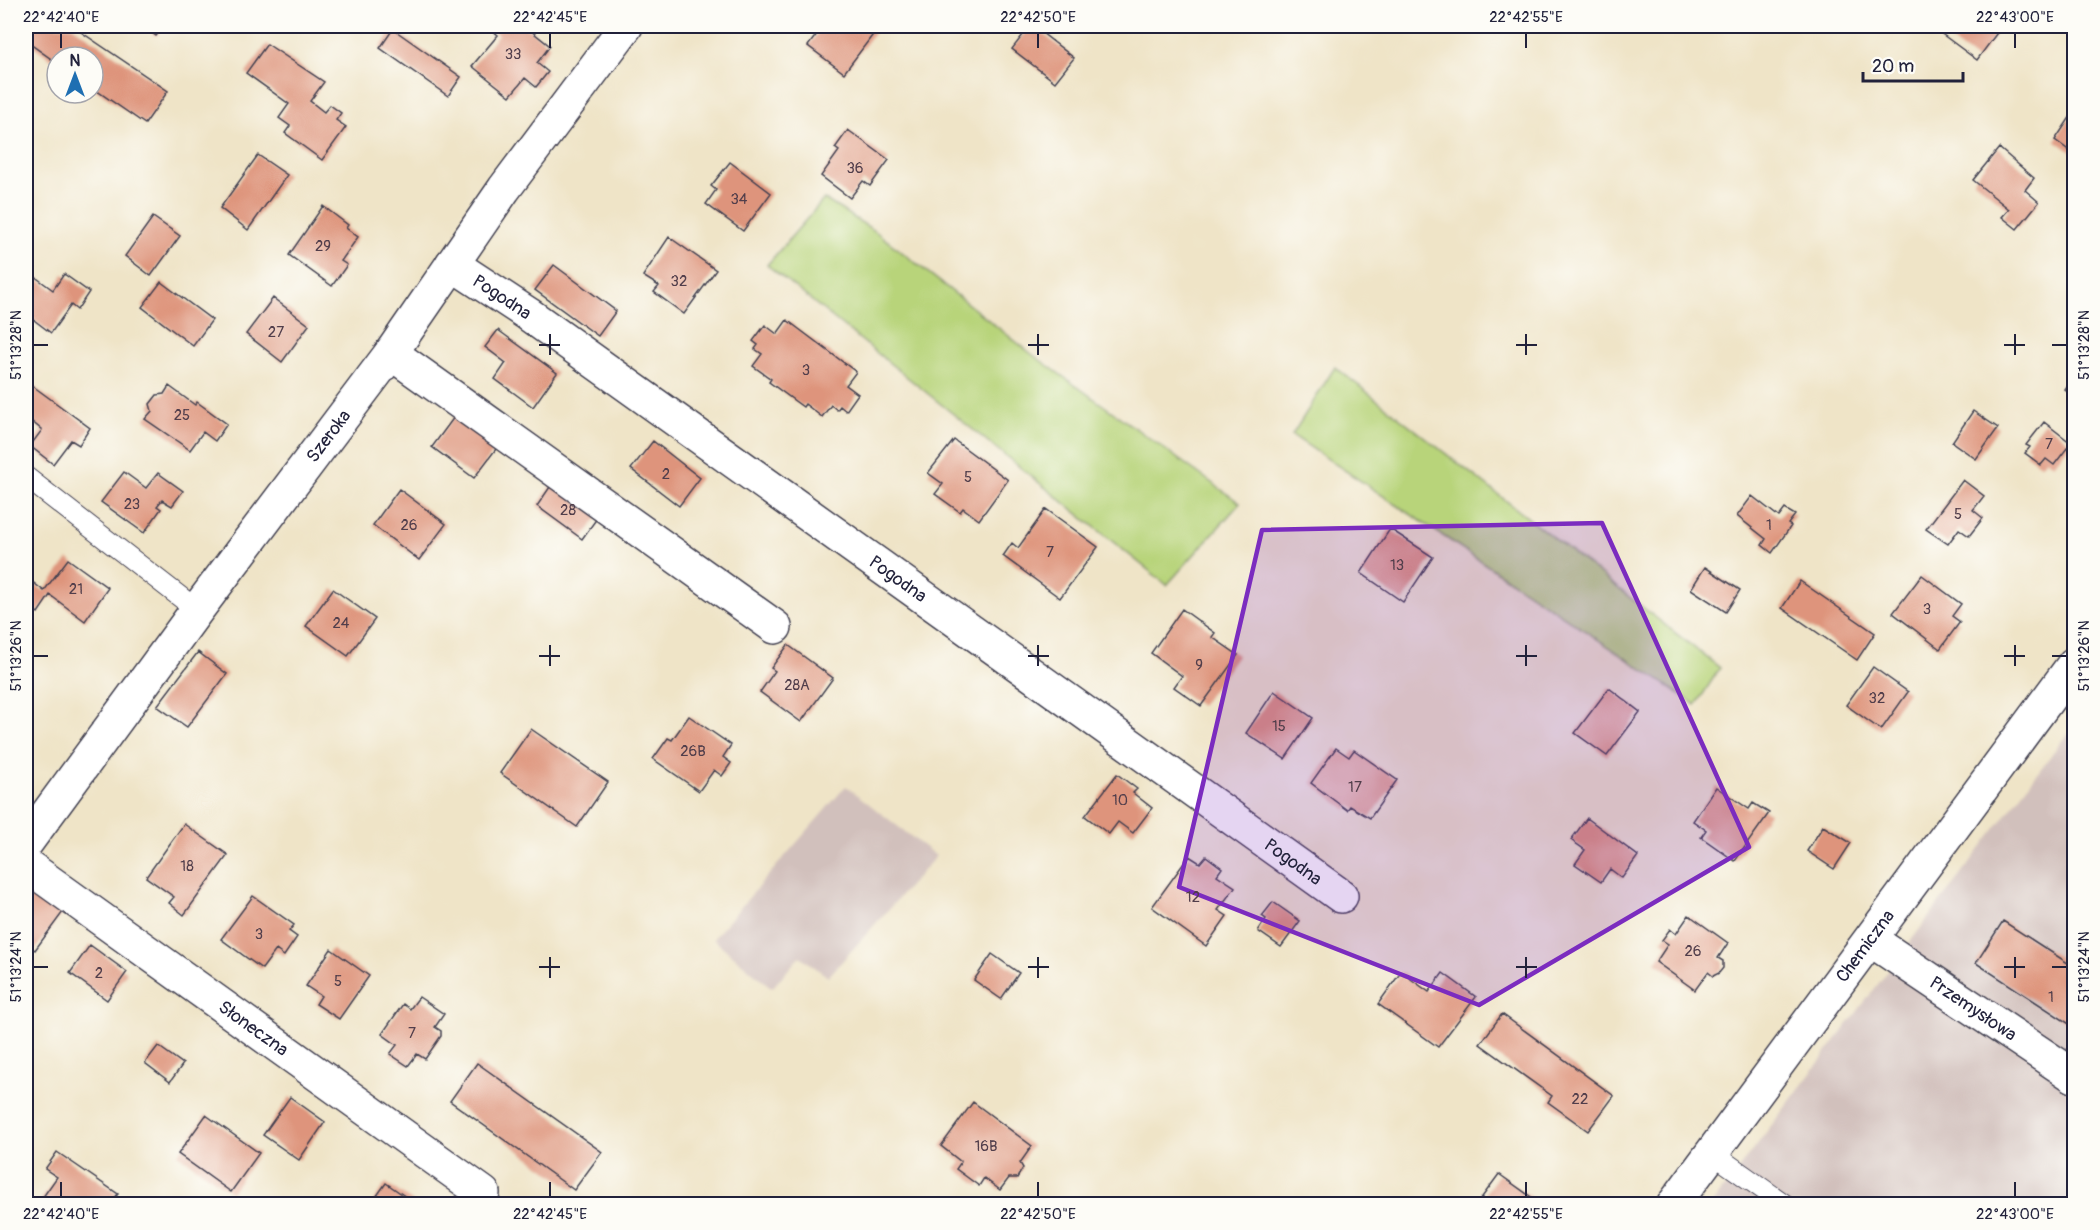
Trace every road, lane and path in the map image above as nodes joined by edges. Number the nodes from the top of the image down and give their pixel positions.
1 (626, 26) edge
2 (452, 264) junction
3 (391, 353) junction
4 (26, 477) edge
5 (197, 610) junction
6 (775, 627) dead end
7 (2065, 676) edge
8 (26, 843) edge
9 (26, 864) edge
10 (1341, 896) dead end
11 (1871, 940) junction
12 (2074, 1076) edge
13 (1712, 1153) junction
14 (483, 1193) dead end
15 (1674, 1204) edge
16 (1784, 1204) edge

1 - 2 street, Szeroka
2 - 3 street, Szeroka
2 - 10 street, Pogodna
3 - 5 street, Szeroka
3 - 6 street
4 - 5 lane
5 - 8 street, Szeroka
7 - 11 street, Chemiczna
9 - 14 street, Słoneczna
11 - 12 street, Przemysłowa
11 - 13 street, Chemiczna
13 - 15 street, Chemiczna
13 - 16 lane

